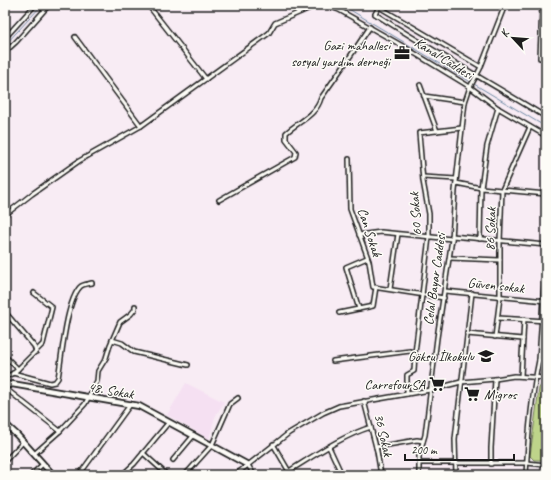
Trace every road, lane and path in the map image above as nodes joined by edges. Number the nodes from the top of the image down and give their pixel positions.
1 (35, 5) edge
2 (49, 5) edge
3 (148, 5) edge
4 (317, 5) edge
5 (326, 5) edge
6 (505, 5) edge
7 (542, 5) edge
8 (370, 27) junction
9 (75, 37) dead end
10 (5, 38) edge
11 (5, 52) edge
12 (540, 58) dead end
13 (481, 67) junction
14 (477, 75) junction
15 (206, 79) junction
16 (420, 85) dead end
17 (470, 86) junction
18 (424, 96) junction
19 (465, 102) junction
20 (498, 108) junction
21 (546, 117) edge
22 (141, 126) junction
23 (530, 127) junction
24 (462, 128) junction
25 (437, 131) junction
26 (546, 136) edge
27 (349, 159) dead end
28 (423, 177) junction
29 (456, 181) junction
30 (481, 188) junction
31 (502, 190) junction
32 (546, 194) edge
33 (219, 200) dead end
34 (5, 215) edge
35 (398, 234) junction
36 (359, 235) junction
37 (429, 237) junction
38 (452, 238) junction
39 (480, 239) junction
40 (500, 241) junction
41 (546, 245) edge
42 (546, 256) edge
43 (367, 258) junction
44 (450, 258) junction
45 (500, 260) junction
46 (545, 280) edge
47 (92, 283) dead end
48 (375, 287) junction
49 (390, 289) junction
50 (445, 291) junction
51 (34, 293) dead end
52 (422, 293) junction
53 (472, 293) junction
54 (500, 297) junction
55 (444, 298) junction
56 (544, 301) edge
57 (134, 306) dead end
58 (359, 309) junction
59 (5, 312) edge
60 (339, 313) dead end
61 (498, 318) junction
62 (524, 319) junction
63 (542, 321) junction
64 (546, 321) edge
65 (467, 334) junction
66 (495, 337) junction
67 (523, 339) junction
68 (112, 340) junction
69 (36, 352) junction
70 (415, 353) junction
71 (5, 356) edge
72 (539, 360) junction
73 (333, 361) dead end
74 (546, 361) edge
75 (188, 365) dead end
76 (18, 369) junction
77 (13, 373) junction
78 (521, 376) junction
79 (5, 377) edge
80 (535, 377) junction
81 (546, 378) edge
82 (495, 379) junction
83 (460, 382) junction
84 (5, 387) edge
85 (430, 390) junction
86 (407, 394) junction
87 (89, 397) junction
88 (238, 398) dead end
89 (364, 400) junction
90 (130, 405) junction
91 (169, 422) junction
92 (5, 424) edge
93 (371, 427) junction
94 (60, 431) junction
95 (194, 435) junction
96 (423, 441) junction
97 (24, 442) junction
98 (273, 444) junction
99 (212, 445) junction
100 (329, 447) junction
101 (376, 447) junction
102 (143, 453) junction
103 (34, 454) junction
104 (173, 460) dead end
105 (5, 461) edge
106 (419, 463) junction
107 (527, 463) junction
108 (43, 464) junction
109 (456, 464) junction
110 (491, 464) junction
111 (248, 465) junction
112 (546, 465) edge
113 (289, 471) junction
114 (164, 474) edge
115 (31, 475) edge
116 (53, 475) edge
117 (79, 475) edge
118 (122, 475) edge
119 (184, 475) edge
120 (235, 475) edge
121 (254, 475) edge
122 (291, 475) edge
123 (341, 475) edge
124 (381, 475) edge
125 (418, 475) edge
126 (456, 475) edge
127 (526, 475) edge

1 - 10 street
2 - 11 street
3 - 15 street
4 - 15 street
5 - 8 street, Kanal Caddesi
6 - 13 street, Celal Bayar Caddesi
7 - 12 street
8 - 17 street, Kanal Caddesi
8 - 33 street
9 - 22 street
13 - 14 street, Celal Bayar Caddesi
13 - 14 street
14 - 17 street, Celal Bayar Caddesi
14 - 21 street
15 - 22 street
16 - 18 street
17 - 19 street, Celal Bayar Caddesi
17 - 20 street, Kanal Caddesi
18 - 19 street
18 - 25 street
19 - 24 street, Celal Bayar Caddesi
20 - 23 street, Kanal Caddesi
20 - 30 street
22 - 34 street
23 - 26 street, Kanal Caddesi
23 - 31 street, 86 Sokak
24 - 25 street
24 - 29 street, Celal Bayar Caddesi
25 - 28 street, 60 Sokak
27 - 36 street, Can Sokak
28 - 29 street
28 - 37 street, 60 Sokak
29 - 30 street
29 - 38 street, Celal Bayar Caddesi
30 - 31 street
30 - 39 street
31 - 32 street
31 - 40 street, 86 Sokak
35 - 36 street
35 - 37 street
35 - 49 street
36 - 43 street, Can Sokak
37 - 38 street
37 - 52 street, 60 Sokak
38 - 39 street
38 - 44 street, Celal Bayar Caddesi
39 - 40 street
40 - 41 street
40 - 45 street, 86 Sokak
42 - 46 street
43 - 48 street, Can Sokak
43 - 58 street
44 - 45 street
44 - 50 street, Celal Bayar Caddesi
45 - 54 street, 86 Sokak
46 - 56 street
47 - 77 street
48 - 49 street
48 - 58 street
49 - 52 street
50 - 53 street, Güven sokak
50 - 55 street, Celal Bayar Caddesi
51 - 69 street
52 - 55 street
52 - 70 street, 60 Sokak
53 - 54 street, Güven sokak
53 - 65 street
54 - 56 street, Güven sokak
54 - 61 street, 86 Sokak
55 - 85 street, Celal Bayar Caddesi
56 - 63 street
57 - 68 street
58 - 60 street
59 - 69 street
61 - 62 street
61 - 66 street, 86 Sokak
62 - 63 street
62 - 67 street
63 - 64 street
63 - 72 street
65 - 66 street
65 - 83 street
66 - 67 street
67 - 78 street
68 - 75 street
68 - 87 street
69 - 76 street
70 - 73 street
70 - 86 street, 60 Sokak
71 - 76 street
72 - 74 street
72 - 80 street
76 - 77 street
77 - 79 street
78 - 80 street
78 - 82 street
80 - 81 street
80 - 107 street
82 - 83 street
82 - 110 street
83 - 85 street
83 - 109 street
84 - 87 main road, 48. Sokak
84 - 94 street
85 - 86 street
85 - 96 street, Celal Bayar Caddesi
86 - 89 street
87 - 90 main road, 48. Sokak
87 - 94 street
88 - 99 street
89 - 93 street, 36 Sokak
89 - 98 street
90 - 91 main road, 48. Sokak
90 - 117 street
91 - 95 main road, 48. Sokak
91 - 102 street
92 - 97 main road
93 - 100 street
93 - 101 street, 36 Sokak
94 - 103 street
95 - 99 main road, 48. Sokak
95 - 104 street
96 - 101 street
96 - 106 street, Celal Bayar Caddesi
97 - 103 main road
97 - 105 street
98 - 111 street
98 - 113 street
99 - 111 main road, 48. Sokak
99 - 119 street
100 - 113 street
100 - 123 street
101 - 124 street, 36 Sokak
102 - 114 street
102 - 118 street
103 - 108 main road
106 - 109 street
106 - 125 street, Celal Bayar Caddesi
107 - 110 street
107 - 112 street
107 - 127 street
108 - 115 street
108 - 116 main road
109 - 110 street
109 - 126 street
111 - 120 street
111 - 121 street
113 - 122 street

